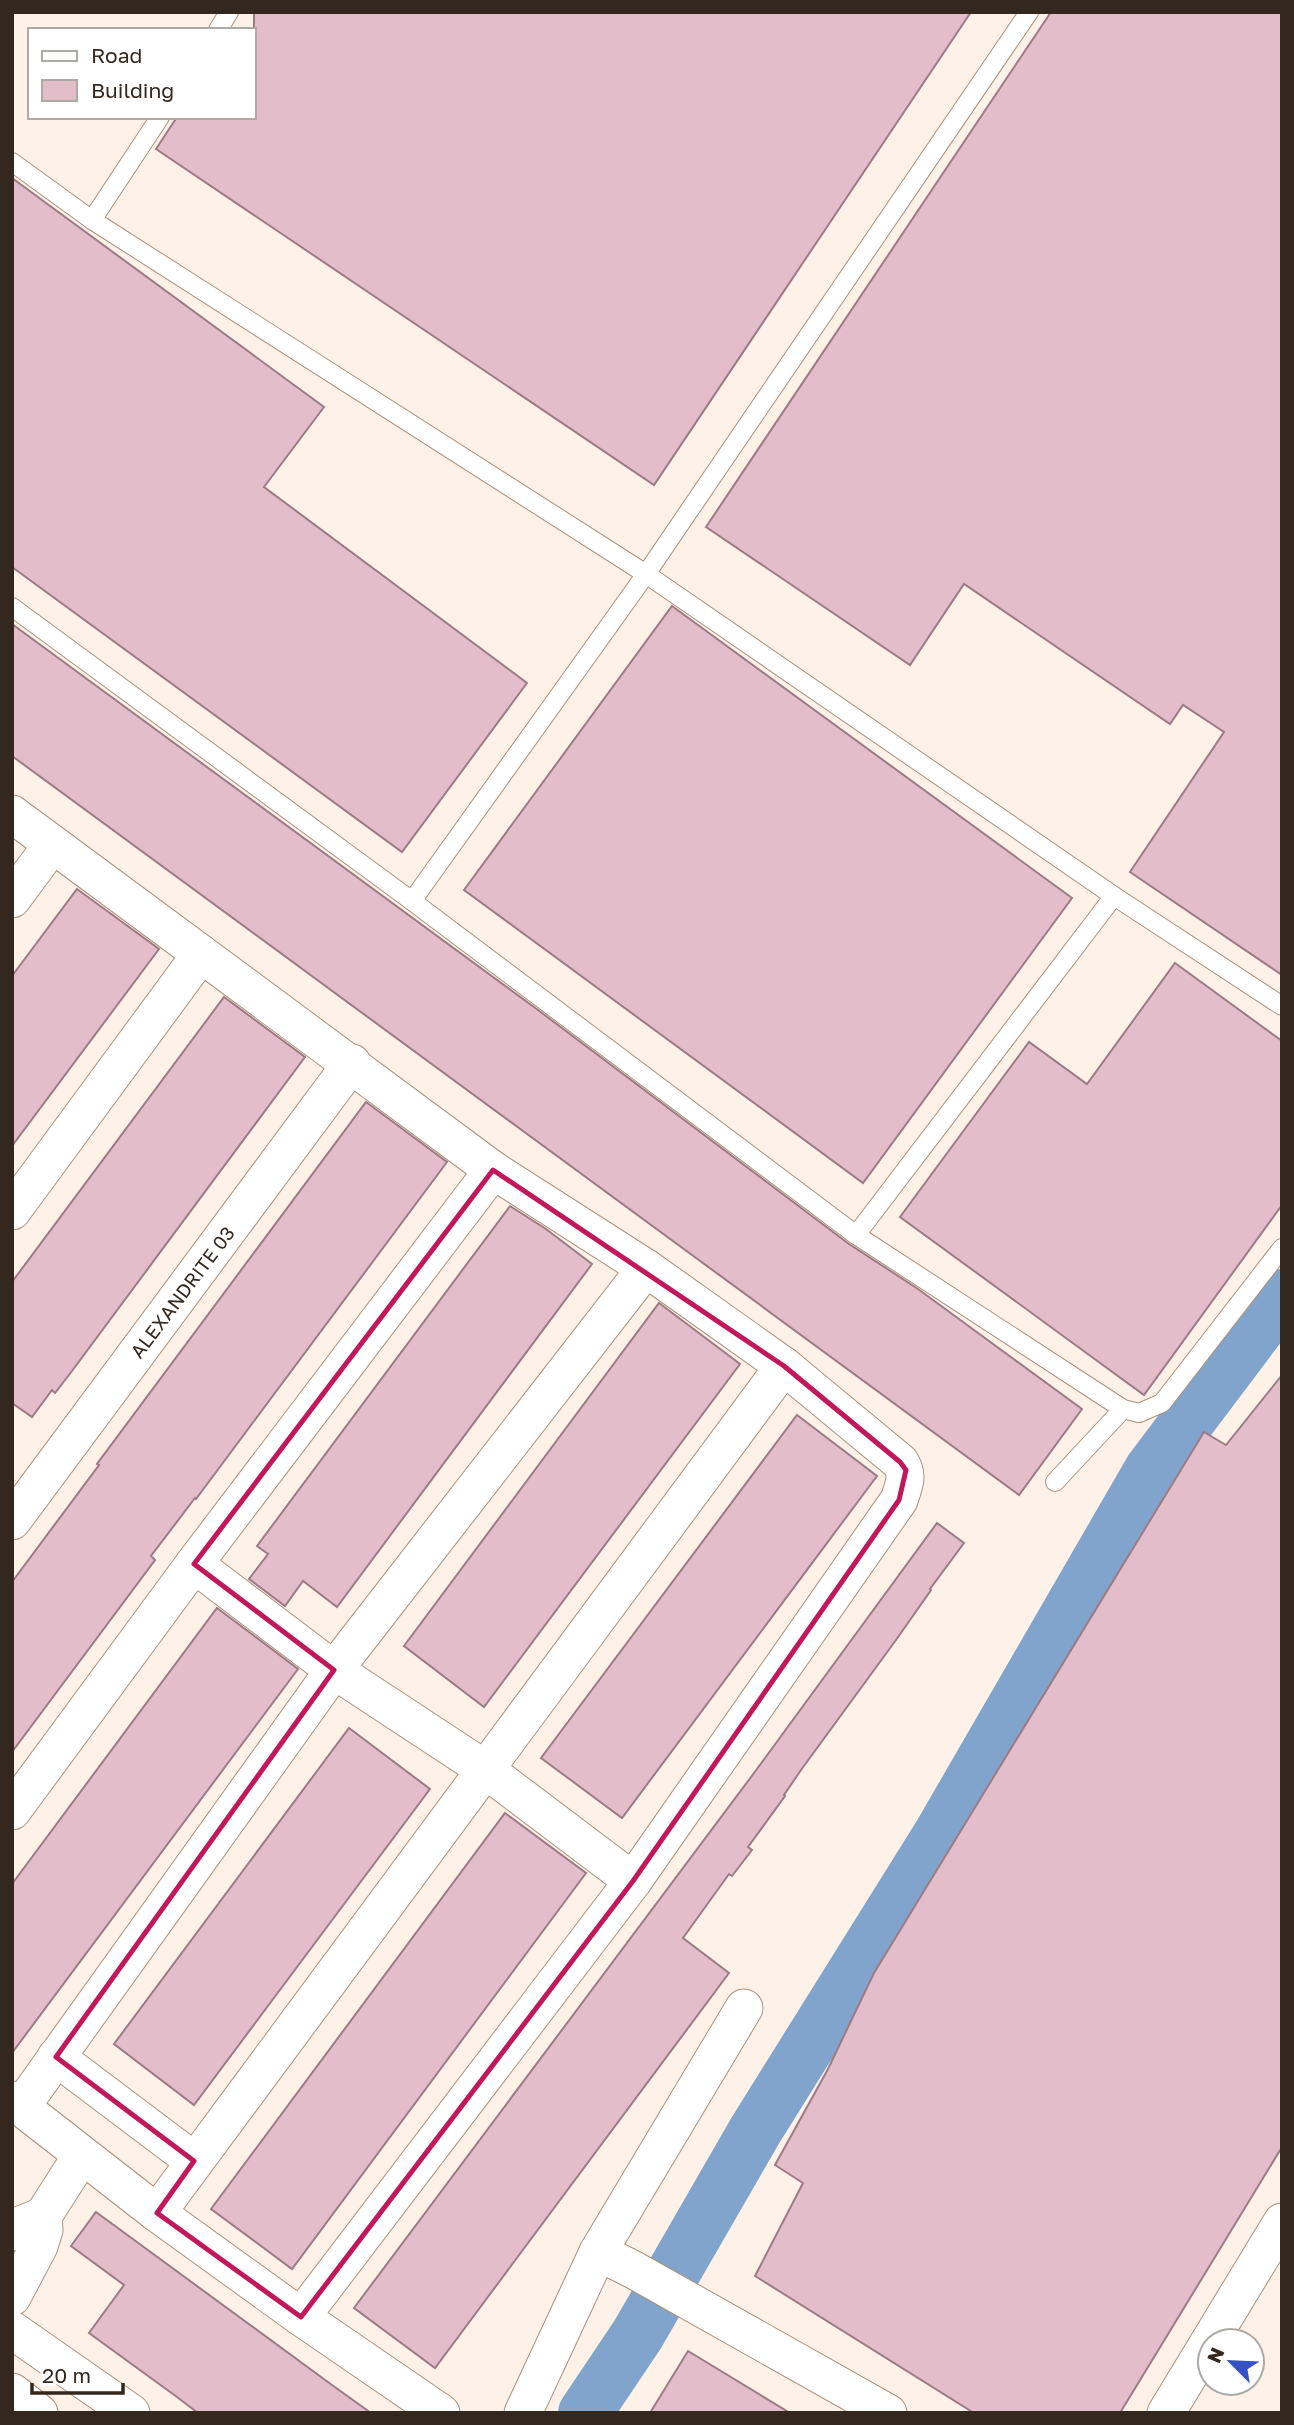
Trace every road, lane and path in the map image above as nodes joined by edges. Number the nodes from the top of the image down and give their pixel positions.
1 (229, 12) edge
2 (1029, 12) edge
3 (219, 28) edge
4 (159, 119) edge
5 (12, 162) edge
6 (92, 220) junction
7 (646, 574) junction
8 (12, 607) edge
9 (12, 814) edge
10 (52, 845) junction
11 (1114, 896) junction
12 (12, 899) edge
13 (412, 901) junction
14 (201, 954) junction
15 (1282, 1006) edge
16 (352, 1063) junction
17 (493, 1170) junction
18 (12, 1212) edge
19 (856, 1235) junction
20 (1282, 1248) edge
21 (646, 1268) junction
22 (784, 1366) junction
23 (1123, 1409) junction
24 (1055, 1482) dead end
25 (12, 1521) edge
26 (194, 1564) junction
27 (334, 1670) junction
28 (486, 1770) junction
29 (12, 1811) edge
30 (633, 1881) junction
31 (744, 2008) dead end
32 (56, 2057) junction
33 (17, 2103) edge
34 (82, 2155) junction
35 (194, 2161) junction
36 (157, 2213) junction
37 (1282, 2222) edge
38 (28, 2224) edge
39 (598, 2252) junction
40 (1270, 2268) edge
41 (12, 2297) edge
42 (12, 2315) edge
43 (301, 2317) junction
44 (12, 2329) edge
45 (12, 2392) edge
46 (39, 2413) edge
47 (131, 2413) edge
48 (441, 2413) edge
49 (523, 2413) edge
50 (888, 2413) edge
51 (1166, 2413) edge

1 - 3 lane
2 - 7 lane
4 - 6 lane
5 - 6 lane
6 - 7 lane
7 - 11 lane
7 - 13 lane
8 - 13 lane
9 - 10 street
10 - 12 street
10 - 14 street
11 - 15 lane
11 - 19 lane
13 - 19 lane
14 - 16 street
14 - 18 street
16 - 17 street
16 - 25 street, ALEXANDRITE 03
17 - 21 street
17 - 26 street
19 - 23 lane
20 - 23 lane
21 - 22 street
21 - 27 street
22 - 28 street
22 - 30 street
23 - 24 lane
26 - 27 street
26 - 29 street
27 - 28 street
27 - 32 street
28 - 30 street
28 - 35 street
30 - 43 street
31 - 39 street
32 - 33 street
32 - 35 street
33 - 34 street
34 - 36 street
34 - 38 street
35 - 36 street
36 - 43 street
37 - 40 street
38 - 41 street
39 - 49 street
39 - 50 street
40 - 51 street
42 - 44 street
43 - 48 street
44 - 47 street
45 - 46 street

